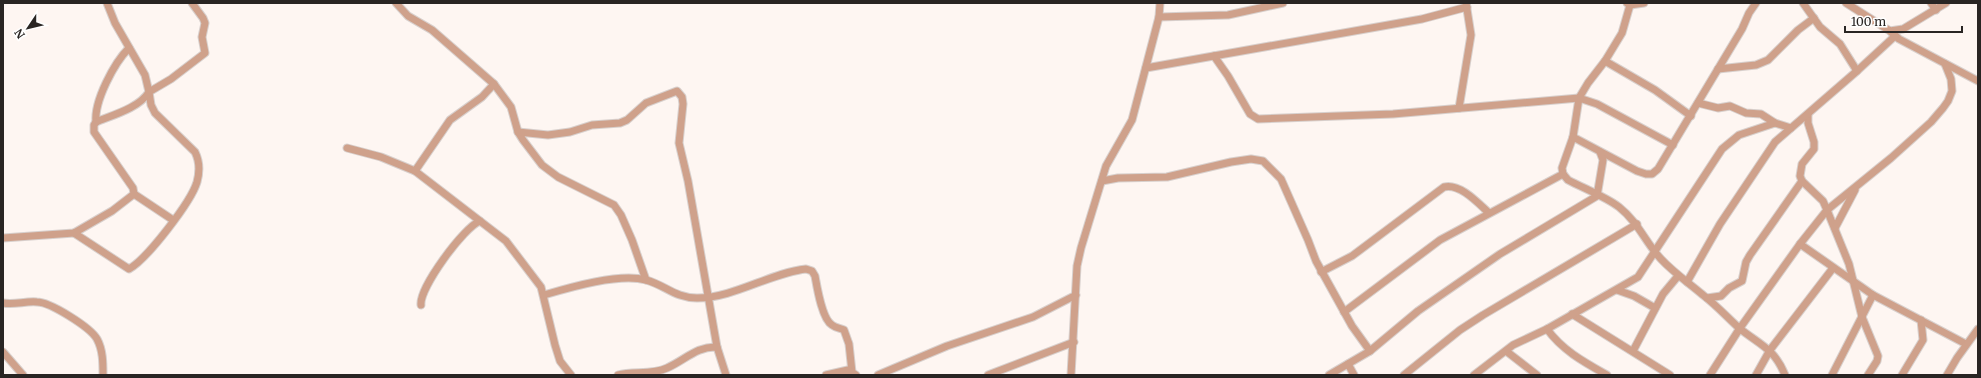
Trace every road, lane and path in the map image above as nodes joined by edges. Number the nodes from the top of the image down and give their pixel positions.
1 (107, 3) edge
2 (192, 3) edge
3 (396, 3) edge
4 (1160, 3) edge
5 (1283, 3) edge
6 (1644, 3) edge
7 (1756, 3) edge
8 (1803, 3) edge
9 (1846, 3) edge
10 (1931, 3) edge
11 (1946, 3) edge
12 (1628, 4) edge
13 (1467, 5) edge
14 (1936, 10) junction
15 (1159, 17) junction
16 (1814, 18) junction
17 (1892, 33) junction
18 (129, 48) junction
19 (1214, 56) junction
20 (1605, 61) junction
21 (1945, 64) junction
22 (1146, 68) junction
23 (1718, 69) junction
24 (1857, 71) junction
25 (1978, 81) edge
26 (494, 84) junction
27 (149, 92) junction
28 (1579, 98) junction
29 (1698, 103) junction
30 (1459, 108) junction
31 (1808, 114) junction
32 (1690, 116) junction
33 (96, 122) junction
34 (1775, 123) junction
35 (1791, 128) junction
36 (518, 132) junction
37 (1573, 137) junction
38 (1673, 145) junction
39 (347, 148) dead end
40 (1600, 152) junction
41 (415, 171) junction
42 (1563, 174) junction
43 (1102, 181) junction
44 (1802, 181) junction
45 (1856, 188) junction
46 (134, 194) junction
47 (1597, 196) junction
48 (1828, 210) junction
49 (1490, 213) junction
50 (173, 220) junction
51 (480, 221) junction
52 (1637, 224) junction
53 (1835, 228) junction
54 (74, 233) junction
55 (3, 238) edge
56 (1800, 244) junction
57 (1655, 251) junction
58 (1833, 268) junction
59 (1321, 272) junction
60 (1678, 276) junction
61 (646, 280) junction
62 (1687, 282) junction
63 (1854, 282) junction
64 (1616, 290) junction
65 (544, 295) junction
66 (1076, 295) junction
67 (1873, 295) junction
68 (708, 297) junction
69 (1707, 298) junction
70 (3, 303) edge
71 (420, 305) dead end
72 (1655, 308) junction
73 (1344, 312) junction
74 (1572, 314) junction
75 (1862, 317) junction
76 (1921, 320) junction
77 (1740, 328) junction
78 (1547, 329) junction
79 (1978, 329) edge
80 (1074, 342) junction
81 (1966, 344) junction
82 (718, 347) junction
83 (1770, 350) junction
84 (1370, 351) junction
85 (1506, 351) junction
86 (1632, 351) junction
87 (3, 352) edge
88 (1348, 364) junction
89 (854, 373) edge
90 (23, 375) edge
91 (103, 375) edge
92 (571, 375) edge
93 (618, 375) edge
94 (726, 375) edge
95 (826, 375) edge
96 (878, 375) edge
97 (988, 375) edge
98 (1071, 375) edge
99 (1329, 375) edge
100 (1354, 375) edge
101 (1404, 375) edge
102 (1474, 375) edge
103 (1536, 375) edge
104 (1607, 375) edge
105 (1670, 375) edge
106 (1710, 375) edge
107 (1756, 375) edge
108 (1785, 375) edge
109 (1832, 375) edge
110 (1868, 375) edge
111 (1902, 375) edge
112 (1947, 375) edge

1 - 18 street
2 - 27 street
3 - 26 street
4 - 15 street
5 - 15 street
6 - 12 street
7 - 23 street
8 - 16 street
9 - 17 street
10 - 14 street
11 - 14 street
12 - 20 street
13 - 19 street
13 - 30 street
14 - 17 street
15 - 22 street
16 - 23 street
16 - 24 street
17 - 21 street
17 - 24 street
18 - 27 street
18 - 33 street
19 - 22 street
19 - 30 street
20 - 28 street
20 - 32 street
21 - 25 street
21 - 45 street
22 - 43 street
23 - 29 street
24 - 31 street
26 - 36 street
26 - 41 street
27 - 33 street
27 - 50 street
28 - 30 street
28 - 37 street
28 - 38 street
29 - 32 street
29 - 34 street
31 - 35 street
31 - 44 street
32 - 38 street
33 - 46 street
34 - 35 street
34 - 57 street
35 - 62 street
36 - 61 street
36 - 68 street
37 - 40 street
37 - 42 street
38 - 40 street
39 - 41 street
40 - 47 street
41 - 51 street
42 - 47 street
42 - 49 street
43 - 59 street
43 - 66 street
44 - 48 street
44 - 69 street
45 - 48 street
45 - 53 street
46 - 50 street
46 - 54 street
47 - 52 street
47 - 84 street
48 - 53 street
48 - 56 street
49 - 59 street
49 - 73 street
50 - 54 street
51 - 65 street
51 - 71 street
52 - 57 street
52 - 101 street
53 - 63 street
54 - 55 street
56 - 58 street
56 - 77 street
57 - 60 street
57 - 64 street
58 - 63 street
58 - 83 street
59 - 73 street
60 - 62 street
60 - 72 street
61 - 65 street
61 - 68 street
62 - 69 street
63 - 67 street
63 - 75 street
64 - 72 street
64 - 74 street
65 - 92 street
66 - 80 street
66 - 96 street
67 - 75 street
67 - 76 street
68 - 82 street
68 - 89 street
69 - 77 street
70 - 91 street
72 - 86 street
73 - 84 street
74 - 78 street
74 - 86 street
75 - 109 street
75 - 110 street
76 - 81 street
76 - 111 street
77 - 83 street
77 - 106 street
78 - 85 street
78 - 104 street
79 - 81 street
80 - 97 street
80 - 98 street
81 - 112 street
82 - 93 street
82 - 94 street
83 - 107 street
83 - 108 street
84 - 88 street
85 - 102 street
85 - 103 street
86 - 105 street
87 - 90 street
88 - 99 street
88 - 100 street
89 - 95 street

